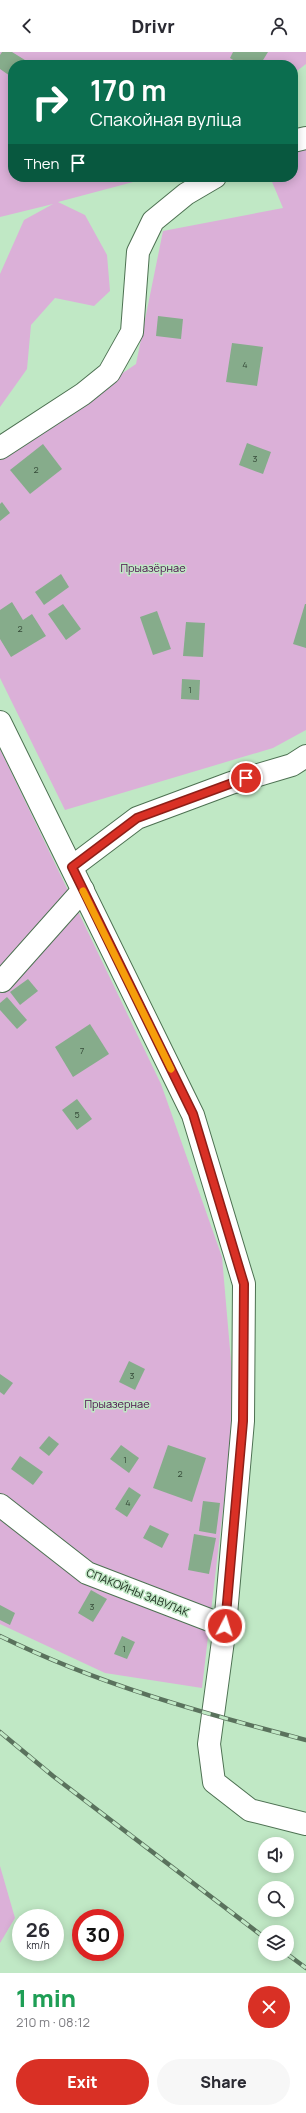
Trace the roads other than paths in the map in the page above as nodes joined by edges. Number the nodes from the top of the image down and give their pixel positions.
1 (206, 182) edge
2 (0, 448) edge
3 (0, 722) edge
4 (306, 756) edge
5 (72, 867) junction
6 (83, 890) junction
7 (2, 981) dead end
8 (0, 1505) edge
9 (225, 1626) junction
10 (306, 1824) edge

1 - 2 street
3 - 5 street
4 - 5 street
5 - 6 street
6 - 7 street
6 - 9 street
8 - 9 street, СПАКОЙНЫ ЗАВУЛАК
9 - 10 street

